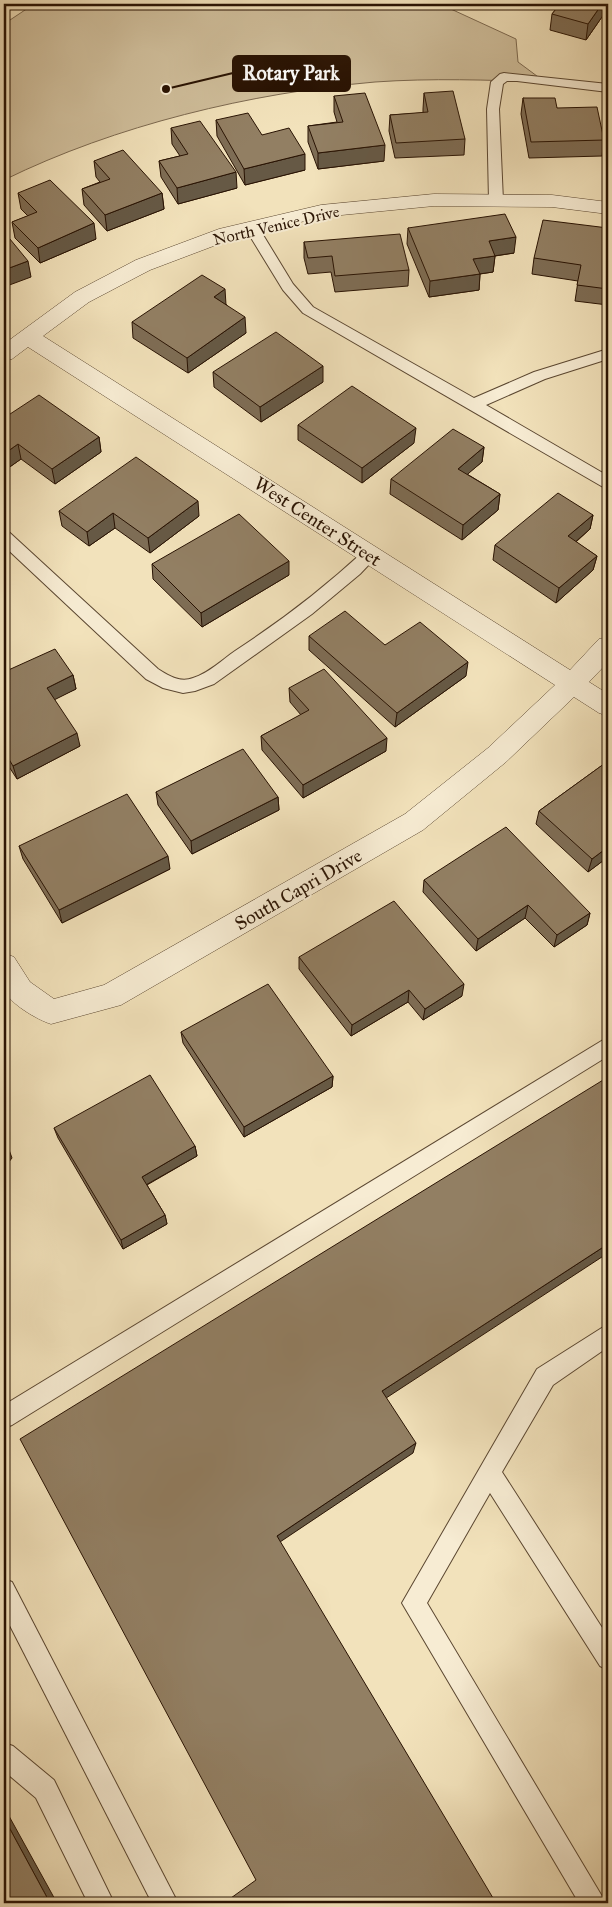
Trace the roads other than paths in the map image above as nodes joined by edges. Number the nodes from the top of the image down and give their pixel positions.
1 (608, 88) edge
2 (496, 201) junction
3 (608, 208) edge
4 (252, 228) junction
5 (27, 336) junction
6 (4, 354) edge
7 (608, 354) edge
8 (474, 405) junction
9 (608, 483) edge
10 (4, 537) edge
11 (370, 555) junction
12 (608, 646) edge
13 (573, 683) junction
14 (608, 706) edge
15 (4, 964) edge
16 (608, 1046) edge
17 (608, 1335) edge
18 (4, 1417) edge
19 (490, 1473) junction
20 (4, 1590) edge
21 (608, 1658) edge
22 (4, 1755) edge
23 (101, 1903) edge
24 (165, 1903) edge
25 (593, 1903) edge

1 - 2 lane
2 - 3 street, North Venice Drive
2 - 4 street, North Venice Drive
4 - 5 street, North Venice Drive
4 - 8 lane
5 - 6 street, North Venice Drive
5 - 11 street, West Center Street
7 - 8 lane
8 - 9 lane
10 - 11 lane
11 - 13 street, West Center Street
12 - 13 street, South Capri Drive
13 - 14 street, West Center Street
13 - 15 street, South Capri Drive
16 - 18 lane
17 - 19 lane
19 - 21 lane
19 - 25 lane
20 - 24 lane
22 - 23 lane

